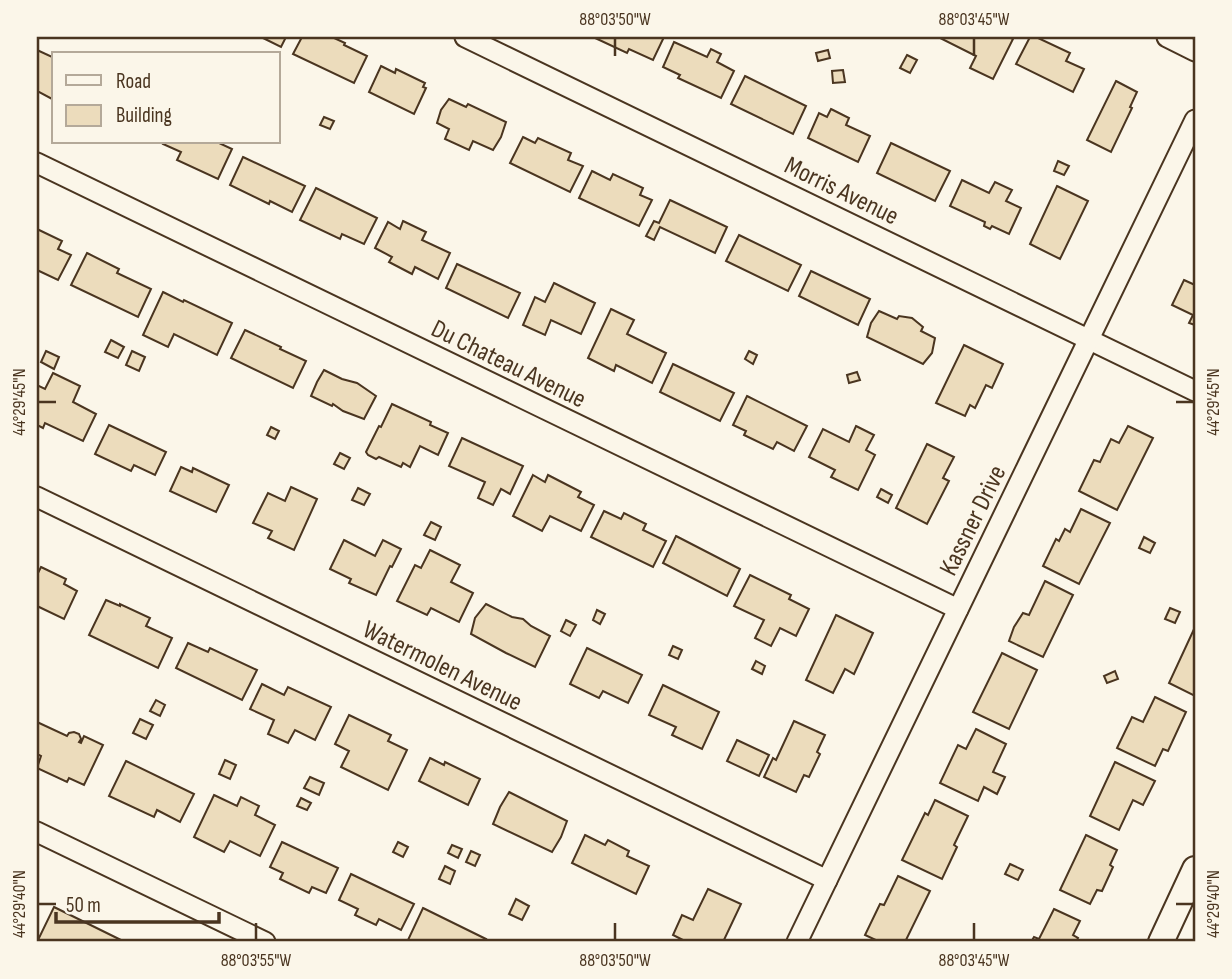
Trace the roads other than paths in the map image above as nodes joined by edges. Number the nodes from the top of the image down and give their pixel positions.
1 (465, 37) edge
2 (1167, 37) edge
3 (1195, 51) edge
4 (1195, 120) edge
5 (37, 163) edge
6 (1089, 339) junction
7 (1195, 391) edge
8 (37, 498) edge
9 (958, 609) junction
10 (37, 832) edge
11 (1195, 869) edge
12 (827, 880) junction
13 (265, 942) edge
14 (797, 942) edge
15 (1161, 942) edge

1 - 6 street, Morris Avenue
2 - 3 street
4 - 6 street, Kassner Drive
5 - 9 street, Du Chateau Avenue
6 - 7 street, Morris Avenue
6 - 9 street, Kassner Drive
8 - 12 street, Watermolen Avenue
9 - 12 street, Kassner Drive
10 - 13 street
11 - 15 street
12 - 14 street, Kassner Drive

